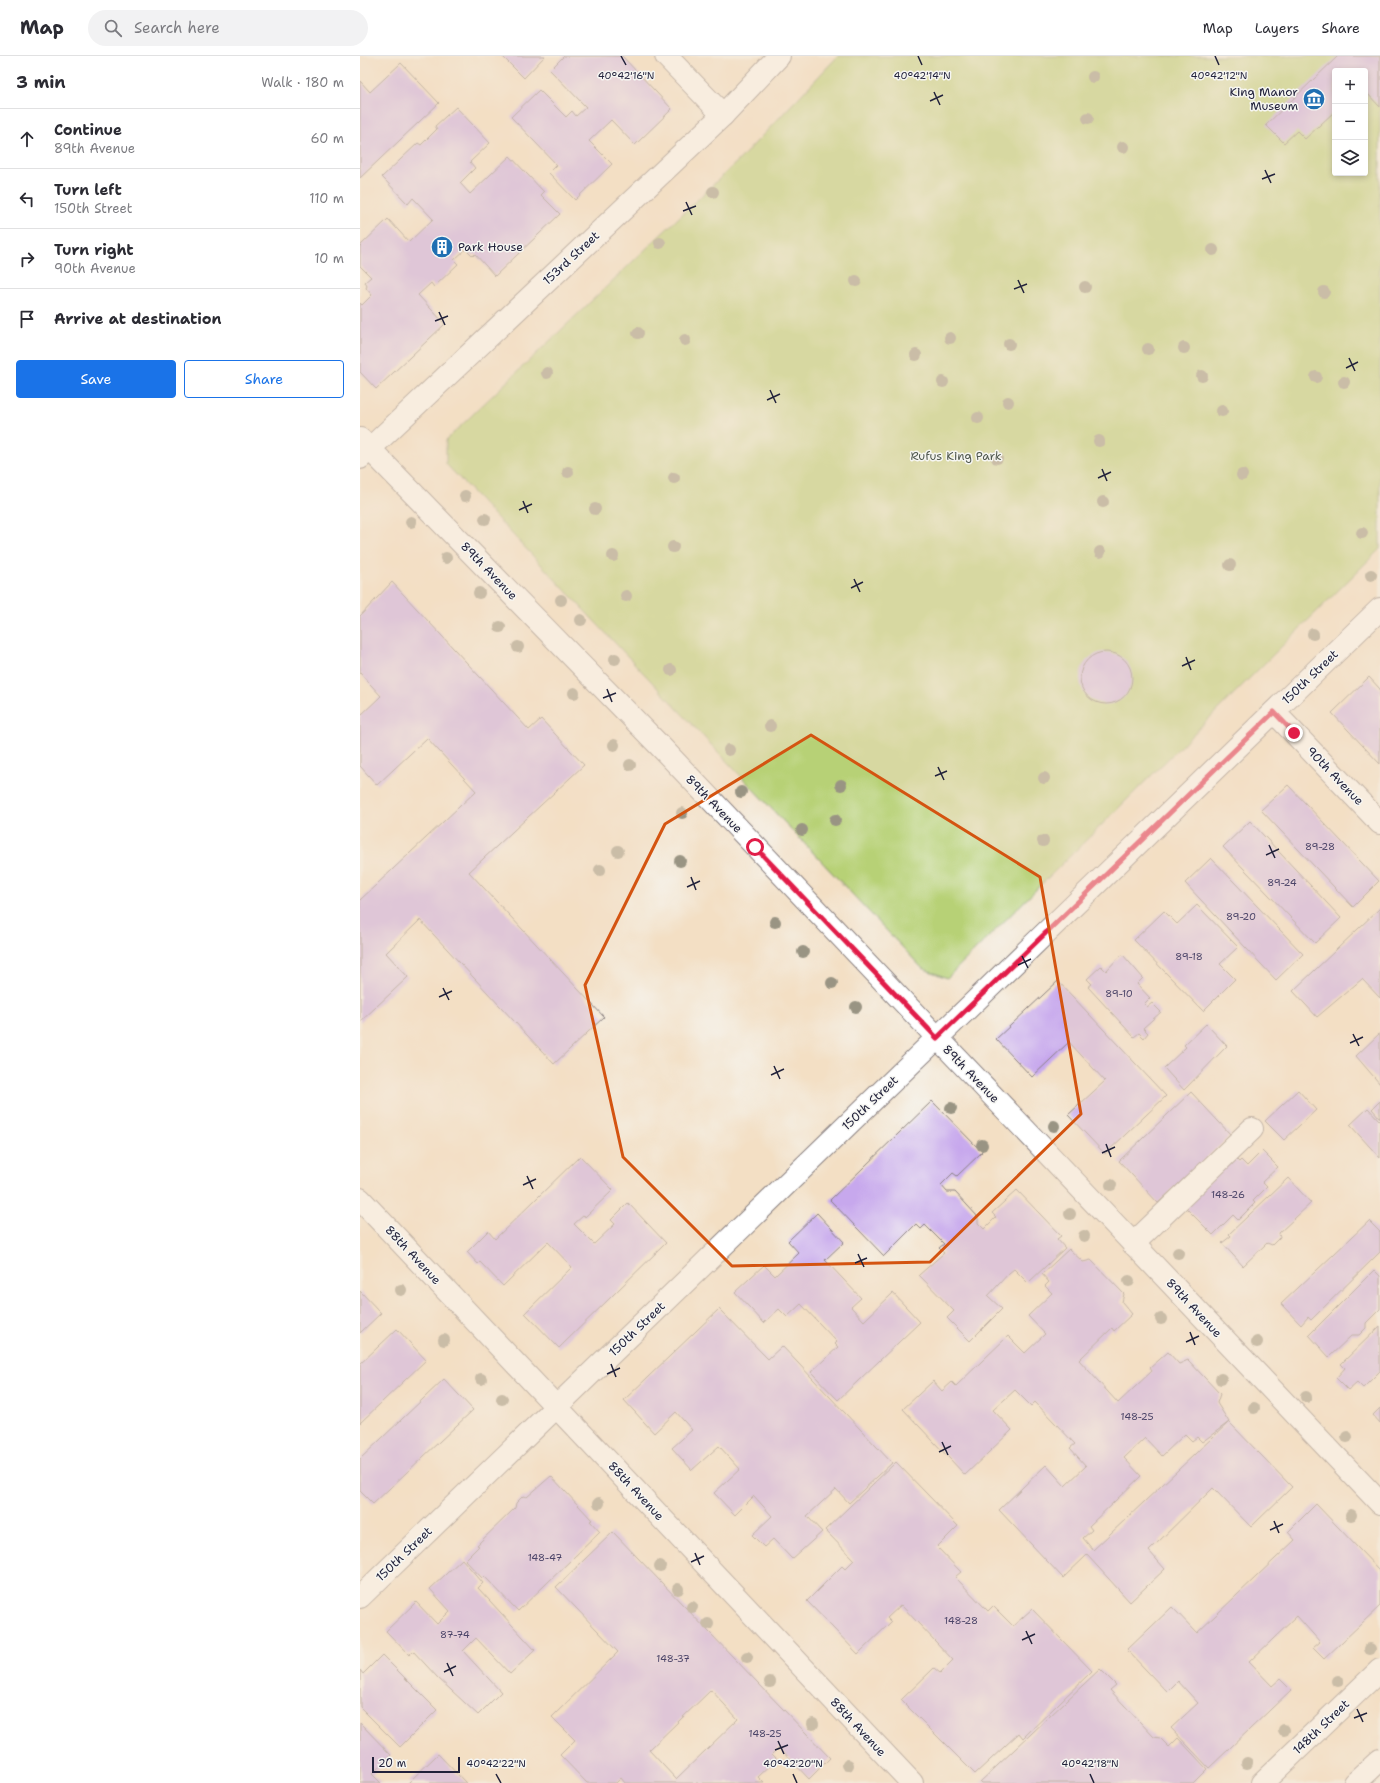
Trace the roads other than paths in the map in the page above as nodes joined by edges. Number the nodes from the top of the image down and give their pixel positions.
1 (666, 56) edge
2 (779, 56) edge
3 (723, 115) junction
4 (363, 449) edge
5 (1380, 609) edge
6 (1274, 712) junction
7 (1380, 823) edge
8 (937, 1038) junction
9 (1252, 1129) dead end
10 (360, 1199) edge
11 (1133, 1244) junction
12 (557, 1407) junction
13 (1380, 1503) edge
14 (360, 1597) edge
15 (1380, 1670) edge
16 (1380, 1760) edge
17 (912, 1783) edge
18 (1262, 1783) edge
19 (1355, 1783) edge

1 - 3 street
2 - 3 street, 153rd Street
3 - 4 street, 153rd Street
4 - 8 street, 89th Avenue
5 - 6 street, 150th Street
6 - 7 street, 90th Avenue
6 - 8 street, 150th Street
8 - 11 street, 89th Avenue
8 - 12 street, 150th Street
9 - 11 street
10 - 12 street, 88th Avenue
11 - 13 street, 89th Avenue
12 - 14 street, 150th Street
12 - 17 street, 88th Avenue
15 - 18 street, 148th Street
16 - 19 street

